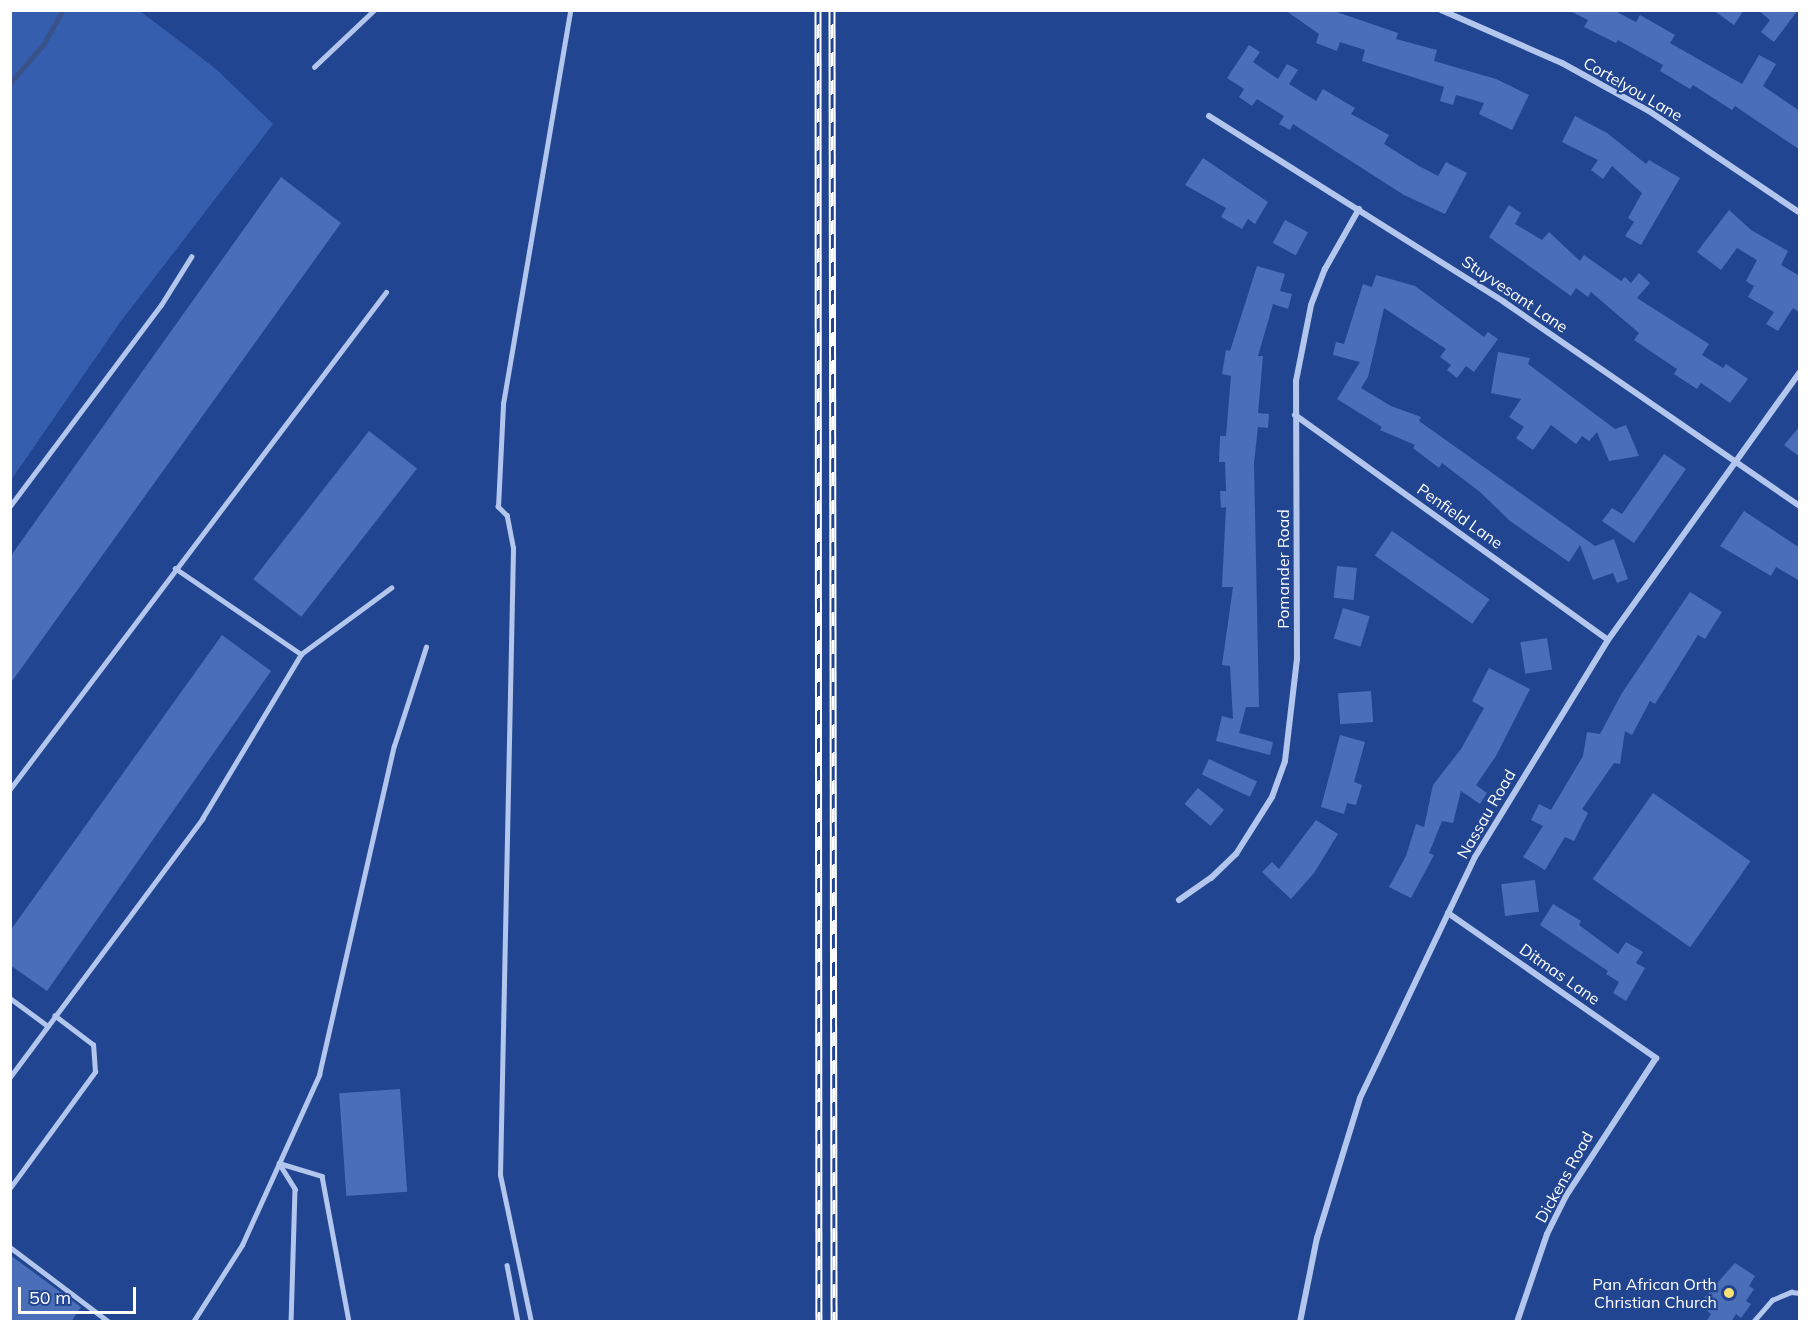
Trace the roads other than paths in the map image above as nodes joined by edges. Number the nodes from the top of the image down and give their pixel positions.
1 (374, 10) edge
2 (570, 10) edge
3 (1441, 10) edge
4 (314, 67) dead end
5 (1209, 116) dead end
6 (1359, 209) junction
7 (1800, 213) edge
8 (191, 257) dead end
9 (386, 292) dead end
10 (1800, 372) edge
11 (1295, 415) junction
12 (1736, 461) junction
13 (10, 507) edge
14 (1800, 507) edge
15 (175, 568) junction
16 (391, 588) dead end
17 (1608, 640) junction
18 (426, 647) dead end
19 (301, 654) junction
20 (10, 789) edge
21 (1179, 900) dead end
22 (1448, 912) junction
23 (10, 998) edge
24 (55, 1016) junction
25 (48, 1026) junction
26 (1656, 1058) joint
27 (10, 1077) edge
28 (279, 1163) junction
29 (10, 1188) edge
30 (10, 1246) edge
31 (507, 1264) dead end
32 (1800, 1293) edge
33 (110, 1322) edge
34 (193, 1322) edge
35 (291, 1322) edge
36 (349, 1322) edge
37 (518, 1322) edge
38 (531, 1322) edge
39 (1300, 1322) edge
40 (1517, 1322) edge
41 (1753, 1322) edge

1 - 4 lane
2 - 38 lane
3 - 7 street, Cortelyou Lane
5 - 6 street, Stuyvesant Lane
6 - 11 street, Pomander Road
6 - 12 street, Stuyvesant Lane
8 - 13 lane
9 - 15 lane
10 - 12 street, Nassau Road
11 - 17 street, Penfield Lane
11 - 21 street, Pomander Road
12 - 14 street, Stuyvesant Lane
12 - 17 street, Nassau Road
15 - 19 lane
15 - 20 lane
16 - 19 lane
17 - 22 street, Nassau Road
18 - 28 lane
19 - 24 lane
22 - 26 street, Ditmas Lane
22 - 39 street, Nassau Road
23 - 25 lane
24 - 25 lane
24 - 29 lane
25 - 27 lane
26 - 40 street, Dickens Road
28 - 34 lane
28 - 35 lane
28 - 36 lane
30 - 33 lane
31 - 37 lane
32 - 41 lane

